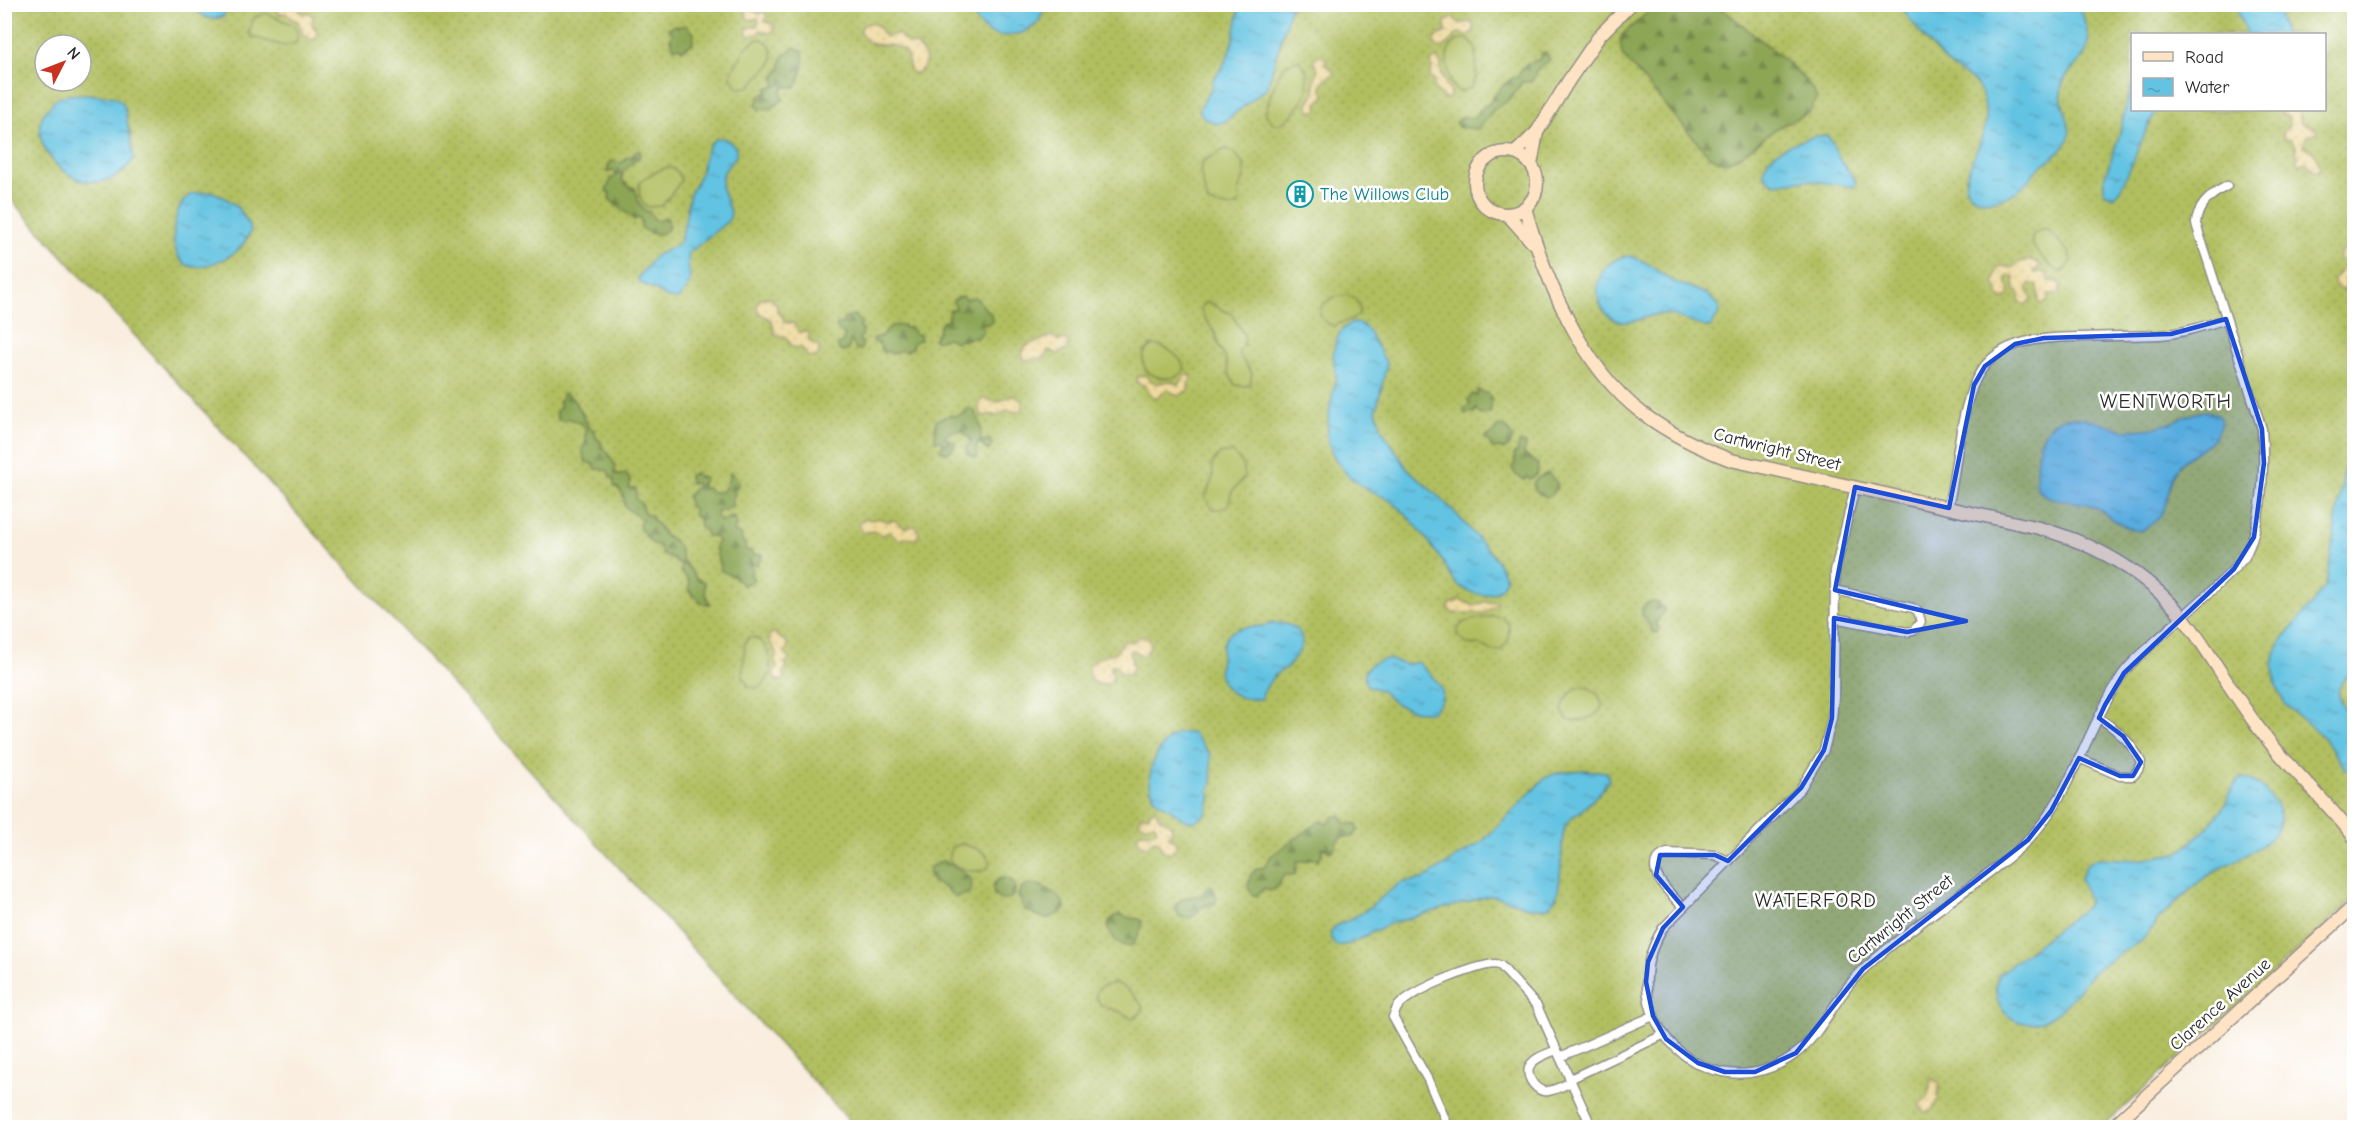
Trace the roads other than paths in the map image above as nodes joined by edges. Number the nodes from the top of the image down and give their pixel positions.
1 (1631, 4) edge
2 (1538, 132) junction
3 (1515, 153) junction
4 (1531, 165) junction
5 (2227, 186) dead end
6 (1526, 208) junction
7 (1508, 214) junction
8 (1538, 251) junction
9 (2226, 319) junction
10 (1855, 487) junction
11 (1948, 508) junction
12 (1835, 590) junction
13 (2182, 617) junction
14 (1834, 618) junction
15 (2099, 718) junction
16 (2079, 758) junction
17 (2351, 831) edge
18 (1728, 861) junction
19 (1683, 907) junction
20 (2354, 907) edge
21 (1653, 1016) junction
22 (1663, 1035) junction
23 (1559, 1053) junction
24 (1571, 1080) junction
25 (1449, 1128) edge
26 (1592, 1128) edge
27 (2111, 1128) edge

1 - 2 street
2 - 3 street
2 - 4 street
3 - 4 street
3 - 7 street
4 - 6 street
5 - 9 street, Cartwright Street
6 - 7 street
6 - 8 street, Cartwright Street
7 - 8 street, Cartwright Street
8 - 10 street, Cartwright Street
9 - 11 street
9 - 13 street, Cartwright Street
10 - 11 street, Cartwright Street
10 - 12 street, Cartwright Street
11 - 13 street, Cartwright Street
12 - 14 street, Cartwright Street
12 - 14 street
13 - 15 street, Cartwright Street
13 - 17 street, Cartwright Street
14 - 18 street, Cartwright Street
15 - 16 street, Cartwright Street
15 - 16 street
16 - 22 street, Cartwright Street
18 - 19 street, Cartwright Street
18 - 19 street
19 - 21 street, Cartwright Street
20 - 27 street, Clarence Avenue
21 - 22 street, Cartwright Street
21 - 23 street
22 - 24 street
23 - 24 street
23 - 24 street
23 - 25 street
24 - 26 street

